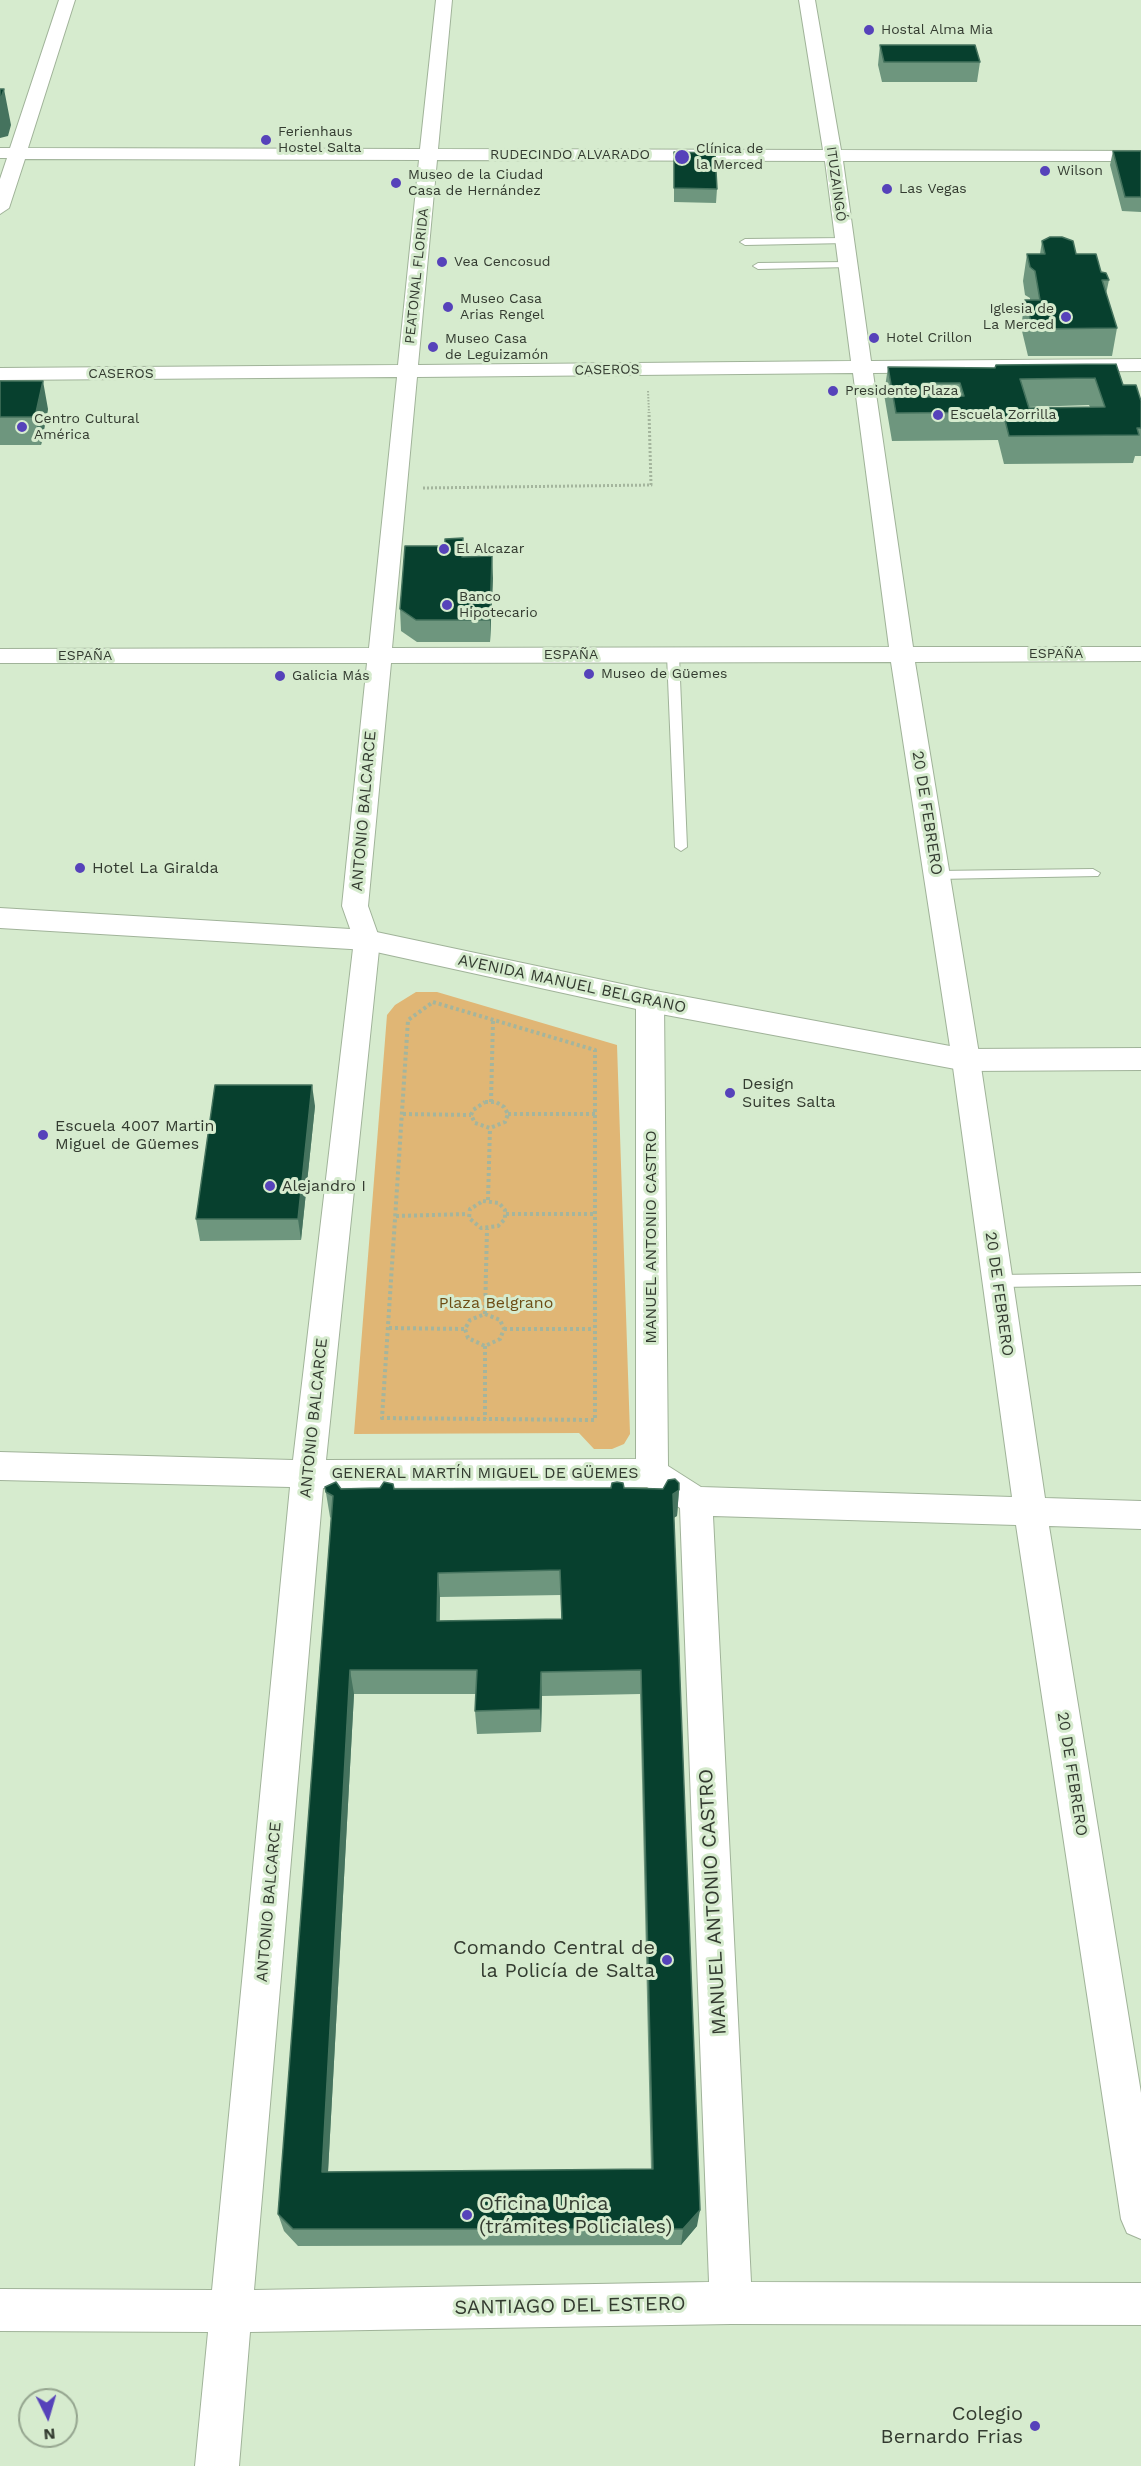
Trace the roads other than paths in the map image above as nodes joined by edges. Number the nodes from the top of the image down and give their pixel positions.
1 (67, 0) edge
2 (444, 0) edge
3 (807, 0) edge
4 (0, 153) edge
5 (19, 154) junction
6 (430, 155) junction
7 (833, 156) junction
8 (1141, 156) edge
9 (0, 208) edge
10 (844, 241) junction
11 (745, 242) dead end
12 (847, 264) junction
13 (758, 266) dead end
14 (1141, 365) edge
15 (861, 368) junction
16 (407, 372) junction
17 (0, 374) edge
18 (1141, 654) edge
19 (379, 655) junction
20 (673, 655) junction
21 (0, 656) edge
22 (902, 656) junction
23 (681, 847) dead end
24 (1093, 873) dead end
25 (937, 875) junction
26 (0, 918) edge
27 (367, 940) junction
28 (650, 1001) junction
29 (1141, 1059) edge
30 (966, 1060) junction
31 (1141, 1279) edge
32 (998, 1281) junction
33 (0, 1466) edge
34 (652, 1473) junction
35 (308, 1474) junction
36 (696, 1501) junction
37 (1030, 1510) junction
38 (1141, 1515) edge
39 (1141, 2219) edge
40 (731, 2304) junction
41 (1141, 2304) edge
42 (0, 2310) edge
43 (231, 2312) junction
44 (217, 2466) edge

1 - 5 street
2 - 6 street, PEATONAL FLORIDA
3 - 7 street, ITUZAINGÓ
4 - 5 street, RUDECINDO ALVARADO
5 - 6 street, RUDECINDO ALVARADO
5 - 9 street
6 - 7 street, RUDECINDO ALVARADO
6 - 16 street, PEATONAL FLORIDA
7 - 8 street, RUDECINDO ALVARADO
7 - 10 street, ITUZAINGÓ
10 - 11 lane
10 - 12 street, ITUZAINGÓ
12 - 13 lane
12 - 15 street, ITUZAINGÓ
14 - 15 street, CASEROS
15 - 16 street, CASEROS
15 - 22 street, 20 DE FEBRERO
16 - 17 street, CASEROS
16 - 19 street, ANTONIO BALCARCE
18 - 22 street, ESPAÑA
19 - 20 street, ESPAÑA
19 - 21 street, ESPAÑA
19 - 27 street, ANTONIO BALCARCE
20 - 22 street, ESPAÑA
20 - 23 lane
22 - 25 street, 20 DE FEBRERO
24 - 25 lane
25 - 30 street, 20 DE FEBRERO
26 - 27 main road, AVENIDA MANUEL BELGRANO
27 - 28 main road, AVENIDA MANUEL BELGRANO
27 - 35 street, ANTONIO BALCARCE
28 - 30 main road, AVENIDA MANUEL BELGRANO
28 - 34 street, MANUEL ANTONIO CASTRO
29 - 30 main road, AVENIDA MANUEL BELGRANO
30 - 32 street, 20 DE FEBRERO
31 - 32 lane
32 - 37 street, 20 DE FEBRERO
33 - 35 street, GENERAL MARTÍN MIGUEL DE GÜEMES
34 - 35 street, GENERAL MARTÍN MIGUEL DE GÜEMES
34 - 36 street, GENERAL MARTÍN MIGUEL DE GÜEMES
35 - 43 street, ANTONIO BALCARCE
36 - 37 street
36 - 40 street, MANUEL ANTONIO CASTRO
37 - 38 street
37 - 39 street, 20 DE FEBRERO
40 - 41 street, SANTIAGO DEL ESTERO
40 - 43 street, SANTIAGO DEL ESTERO
42 - 43 street, SANTIAGO DEL ESTERO
43 - 44 street, ANTONIO BALCARCE

